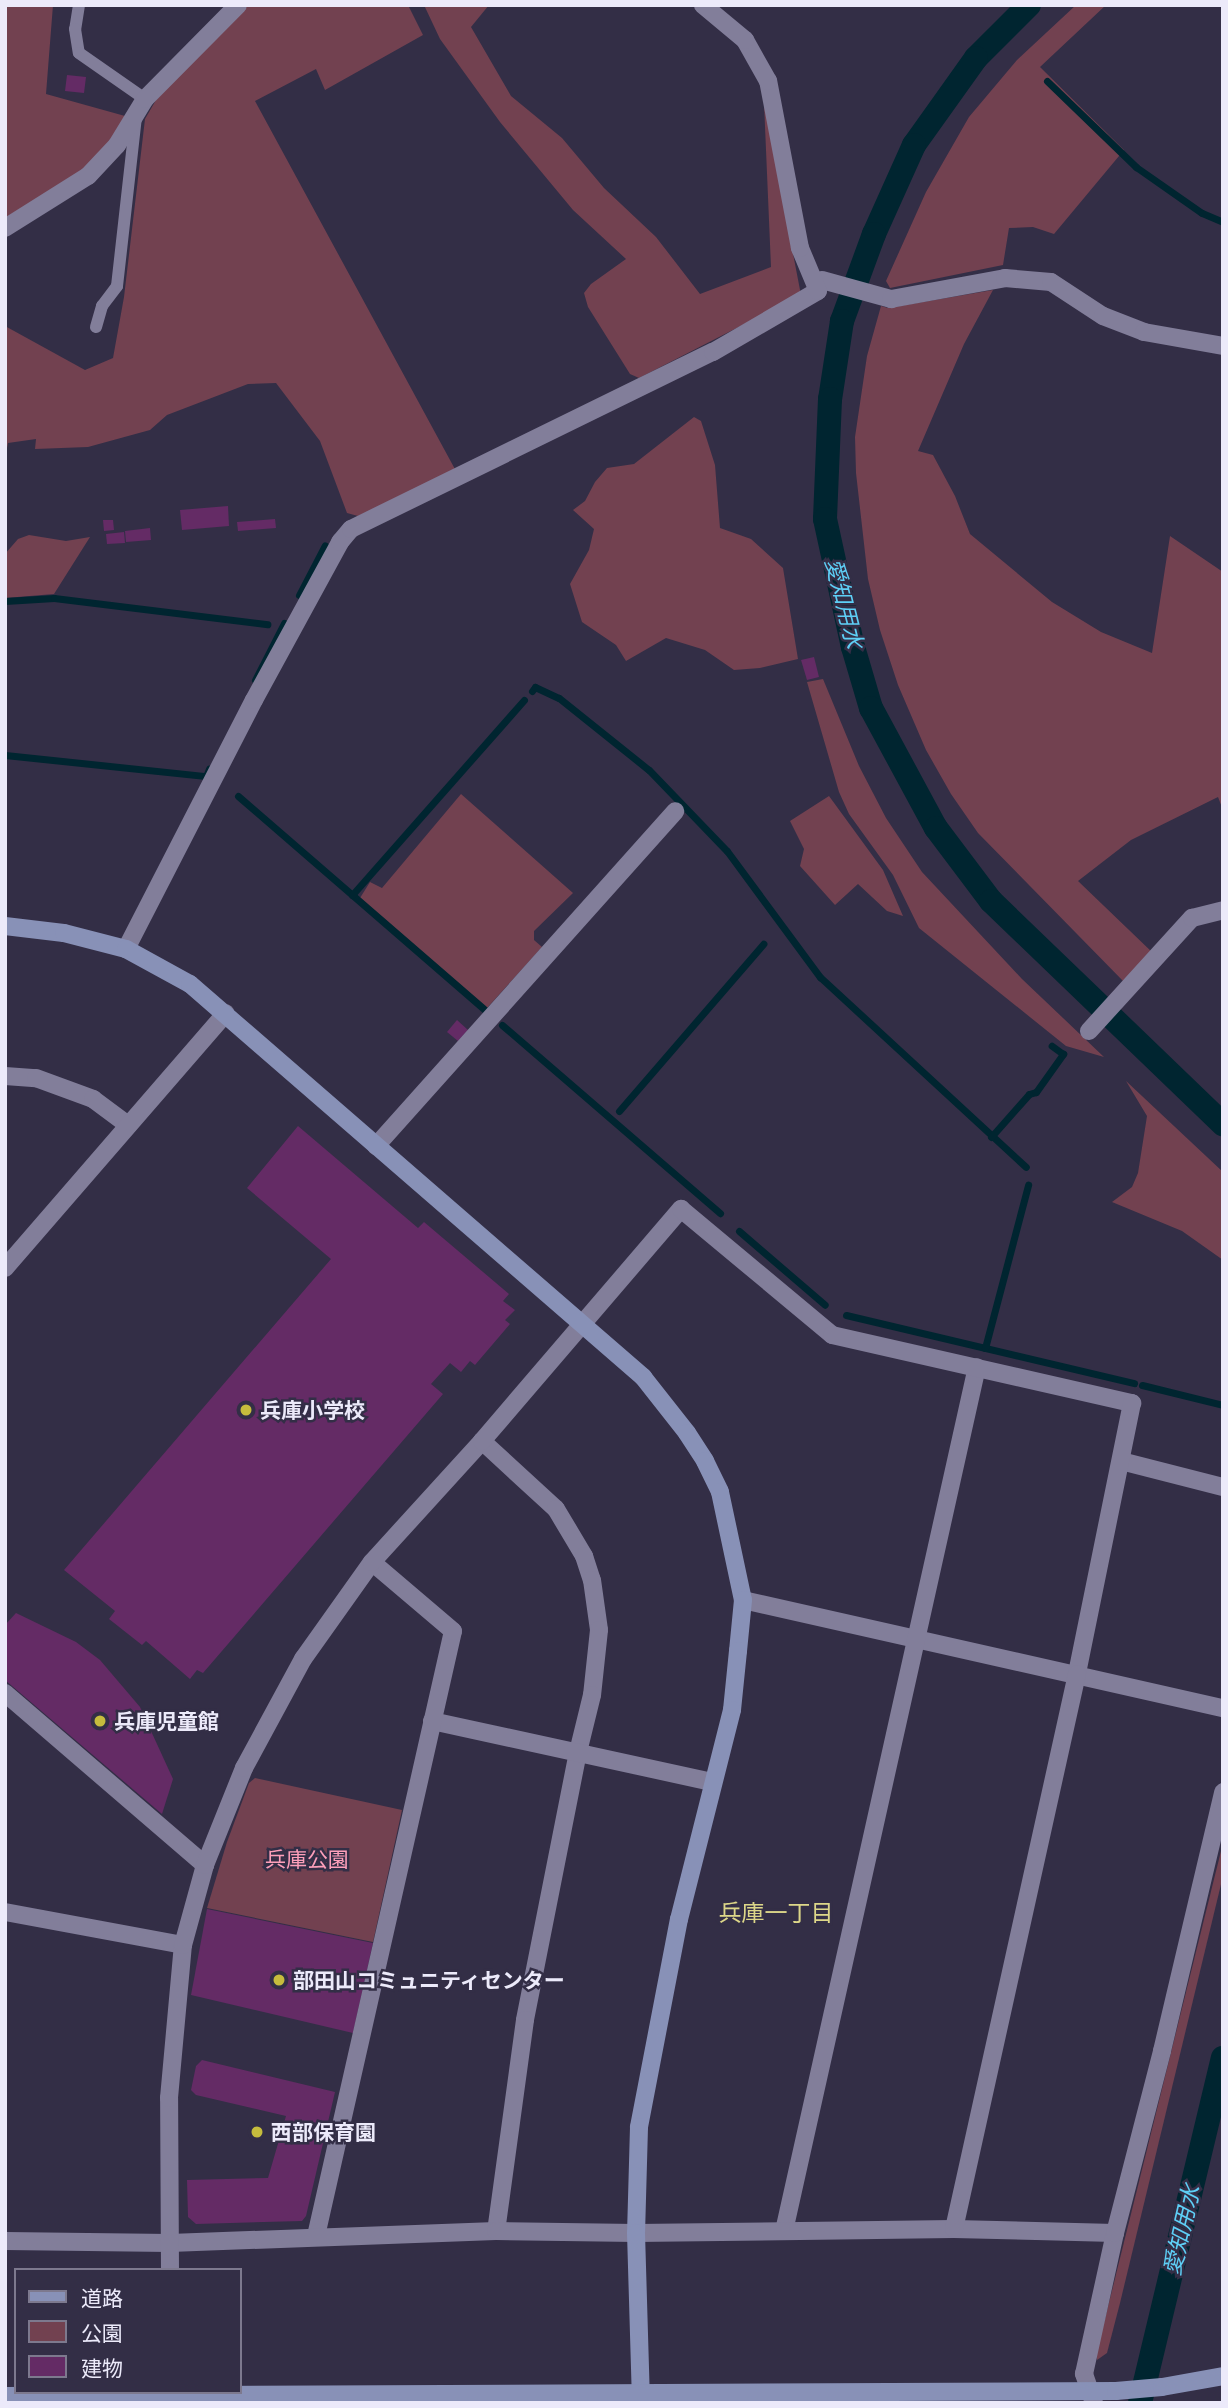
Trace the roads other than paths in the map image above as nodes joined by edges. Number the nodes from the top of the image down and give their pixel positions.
1 (79, 5) edge
2 (238, 5) edge
3 (703, 5) edge
4 (141, 106) junction
5 (5, 228) edge
6 (822, 280) dead end
7 (96, 327) dead end
8 (1223, 346) edge
9 (675, 811) dead end
10 (1223, 909) edge
11 (5, 926) edge
12 (127, 949) junction
13 (226, 1013) junction
14 (1089, 1031) dead end
15 (5, 1076) edge
16 (128, 1125) junction
17 (376, 1146) junction
18 (5, 1268) edge
19 (584, 1323) junction
20 (977, 1367) junction
21 (482, 1441) junction
22 (1121, 1461) junction
23 (1223, 1487) edge
24 (372, 1562) junction
25 (743, 1600) junction
26 (914, 1638) junction
27 (1077, 1674) junction
28 (5, 1693) edge
29 (1223, 1708) edge
30 (432, 1721) junction
31 (578, 1752) junction
32 (712, 1782) junction
33 (1223, 1792) edge
34 (205, 1865) junction
35 (5, 1912) edge
36 (183, 1945) junction
37 (954, 2229) junction
38 (496, 2231) junction
39 (784, 2231) junction
40 (636, 2233) junction
41 (1115, 2233) junction
42 (316, 2236) junction
43 (5, 2241) edge
44 (170, 2243) junction
45 (170, 2268) edge
46 (1223, 2376) edge
47 (1161, 2395) edge
48 (5, 2396) edge
49 (174, 2397) edge
50 (1093, 2397) edge
51 (641, 2398) edge

1 - 4 lane
2 - 4 street
3 - 12 street
4 - 5 street
4 - 7 lane
6 - 8 street
9 - 17 street
10 - 14 street
11 - 12 street
12 - 13 street
13 - 16 street
13 - 17 street
15 - 16 street
16 - 18 street
17 - 19 street
19 - 20 street
19 - 21 street
19 - 25 street
20 - 22 street
20 - 26 street
21 - 24 street
21 - 31 street
22 - 23 street
22 - 27 street
24 - 30 street
24 - 34 street
25 - 26 street
25 - 32 street
26 - 27 street
26 - 39 street
27 - 29 street
27 - 37 street
28 - 34 street
30 - 31 street
30 - 42 street
31 - 32 street
31 - 38 street
32 - 40 street
33 - 41 street
34 - 36 street
35 - 36 street
36 - 44 street
37 - 39 street
37 - 41 street
38 - 40 street
38 - 42 street
39 - 40 street
40 - 51 street
41 - 50 street
42 - 44 street
43 - 44 street
44 - 45 street
46 - 47 street
47 - 50 street
48 - 49 street
49 - 51 street
50 - 51 street

